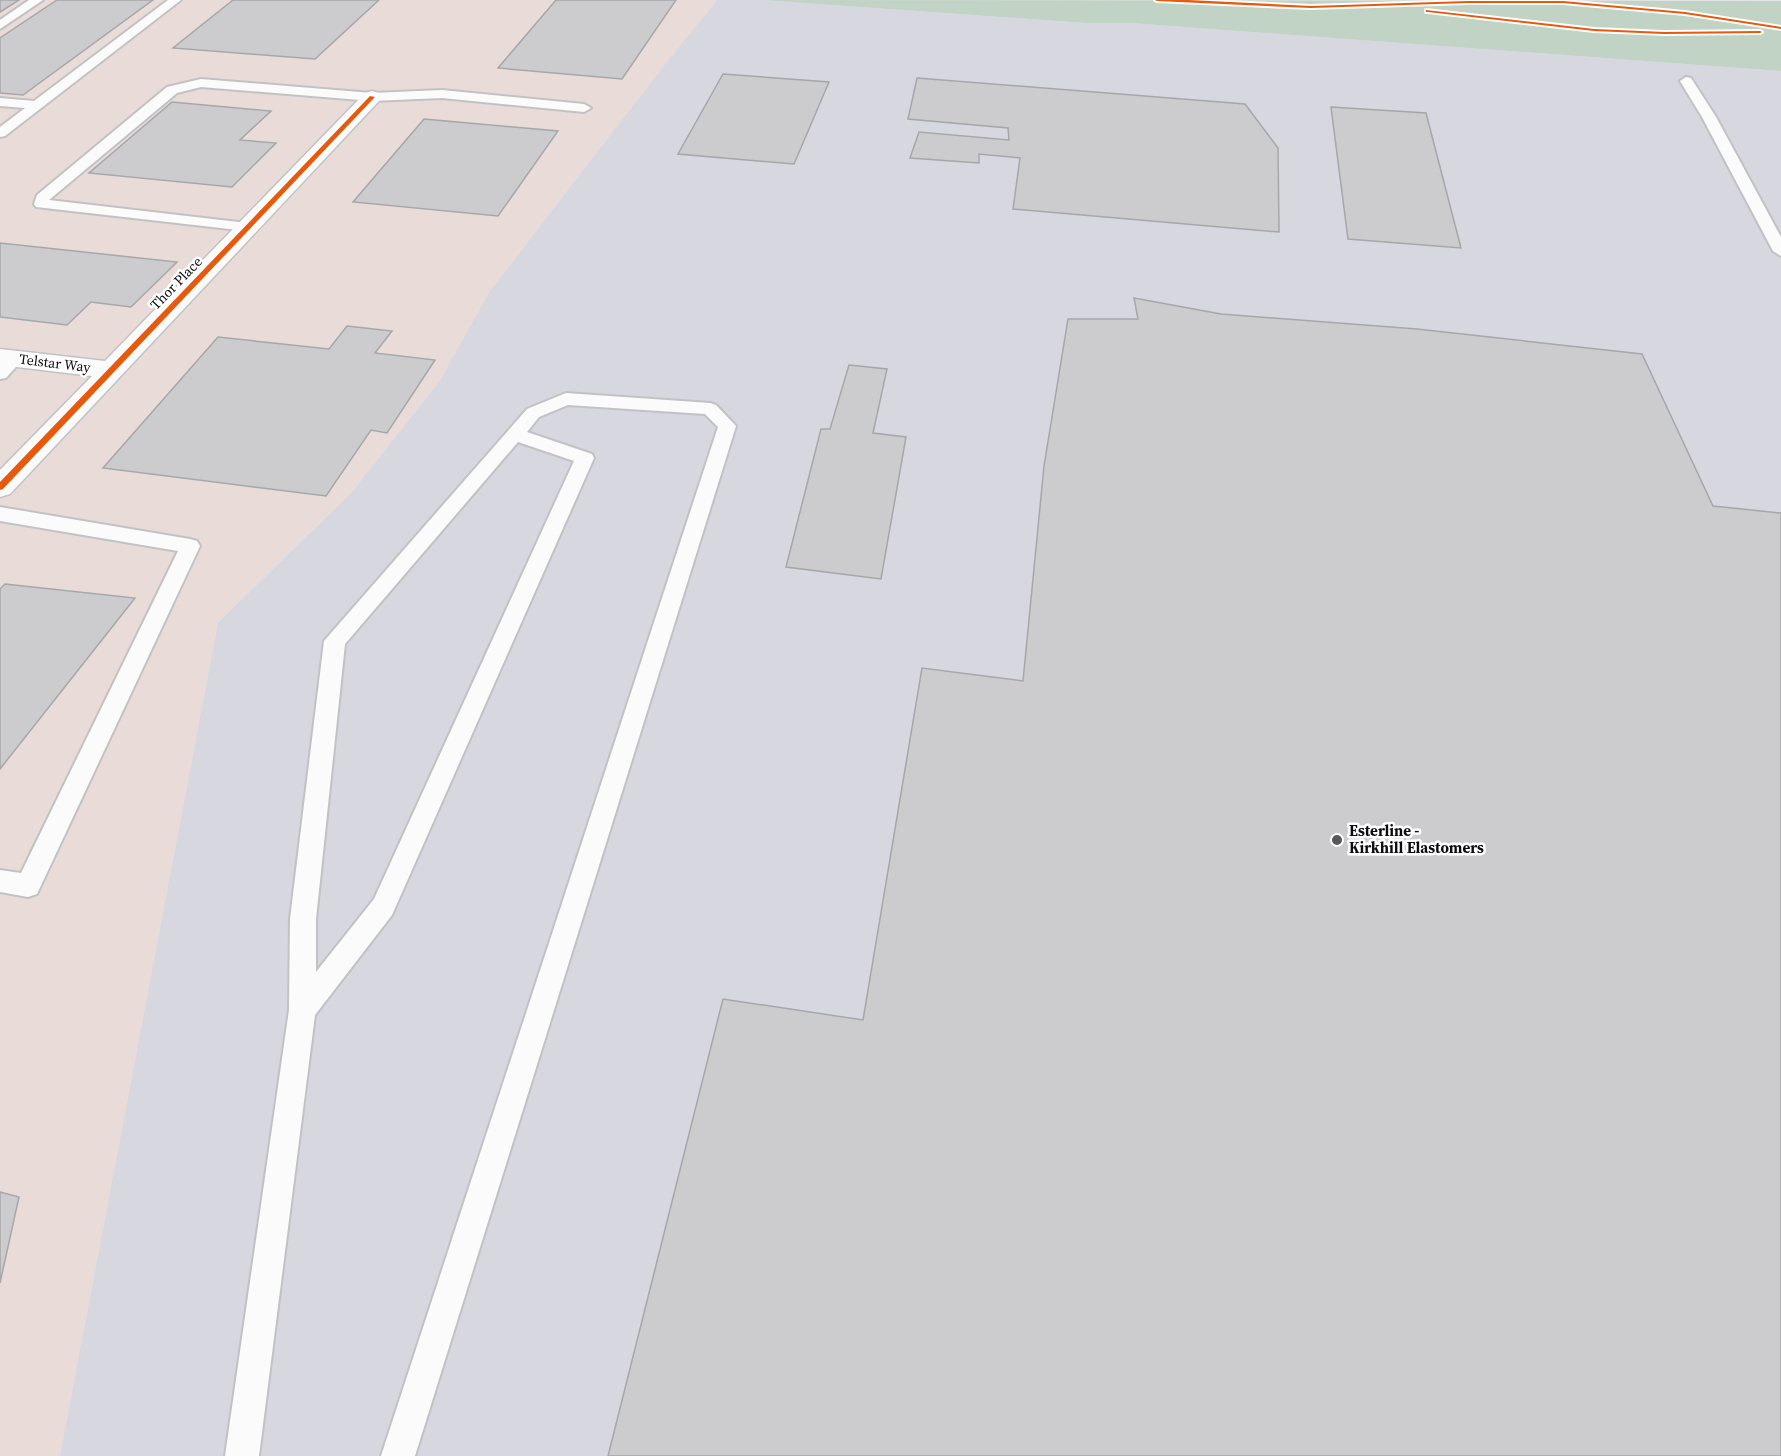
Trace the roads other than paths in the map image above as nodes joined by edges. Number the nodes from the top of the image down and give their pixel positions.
1 (37, 0) edge
2 (175, 0) edge
3 (0, 25) edge
4 (1686, 81) dead end
5 (372, 97) junction
6 (0, 102) edge
7 (36, 105) junction
8 (584, 108) dead end
9 (0, 133) edge
10 (248, 227) junction
11 (1781, 251) edge
12 (5, 363) edge
13 (111, 370) junction
14 (515, 434) junction
15 (0, 487) edge
16 (0, 514) edge
17 (0, 881) edge
18 (302, 1010) junction
19 (242, 1456) edge
20 (399, 1456) edge

1 - 3 lane
2 - 7 lane
4 - 11 lane
5 - 8 lane
5 - 10 street, Thor Place
5 - 10 lane
6 - 7 lane
7 - 9 lane
10 - 13 street, Thor Place
12 - 13 street, Telstar Way
13 - 15 street, Thor Place
14 - 18 lane
14 - 18 lane
14 - 20 lane
16 - 17 lane
18 - 19 lane

